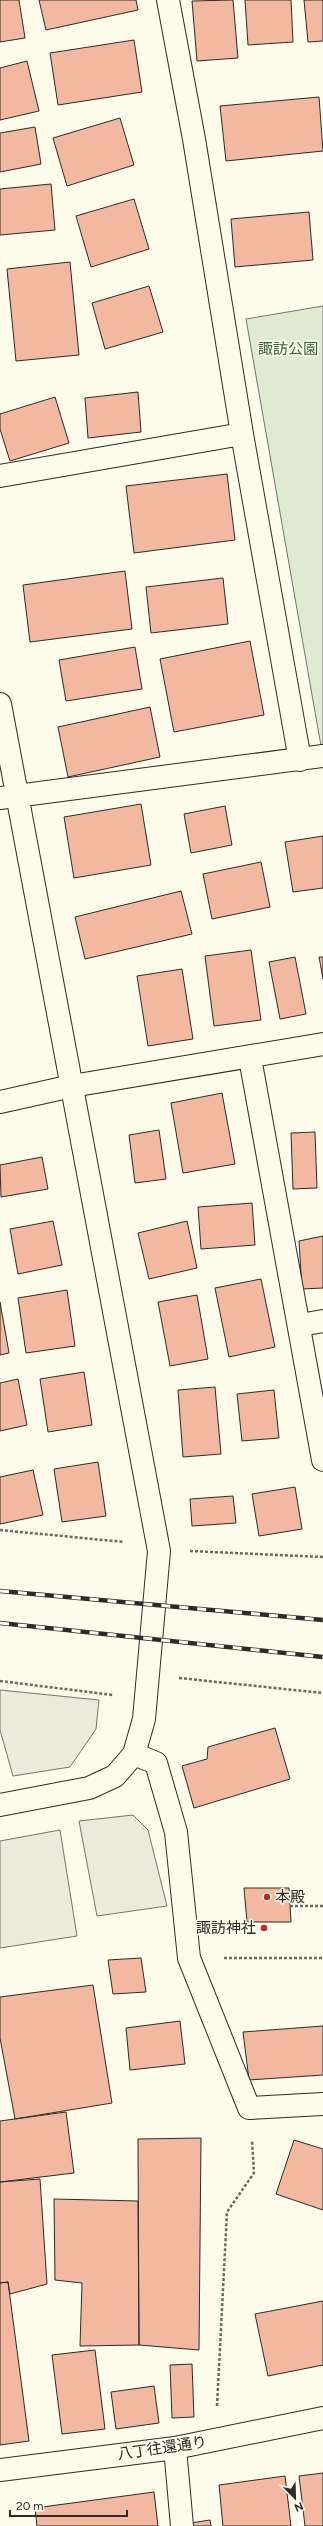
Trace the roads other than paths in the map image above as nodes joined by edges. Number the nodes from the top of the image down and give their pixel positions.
1 (168, 0) edge
2 (242, 434) junction
3 (0, 476) edge
4 (0, 704) edge
5 (323, 756) edge
6 (300, 760) junction
7 (9, 796) edge
8 (323, 1044) edge
9 (250, 1058) junction
10 (72, 1086) junction
11 (0, 1102) edge
12 (323, 1321) edge
13 (300, 1325) junction
14 (323, 1460) edge
15 (134, 1754) junction
16 (0, 1805) edge
17 (323, 2104) edge
18 (323, 2418) edge
19 (175, 2448) junction
20 (0, 2470) edge
21 (182, 2526) edge

1 - 2 street
2 - 3 street
2 - 6 street
4 - 7 street
5 - 6 street
6 - 7 street
7 - 10 street
8 - 9 street
9 - 10 street
9 - 13 street
10 - 11 street
10 - 15 street
12 - 13 street
13 - 14 street
15 - 16 street
15 - 17 street
18 - 19 street, 八丁往還通り
19 - 20 street, 八丁往還通り
19 - 21 street

